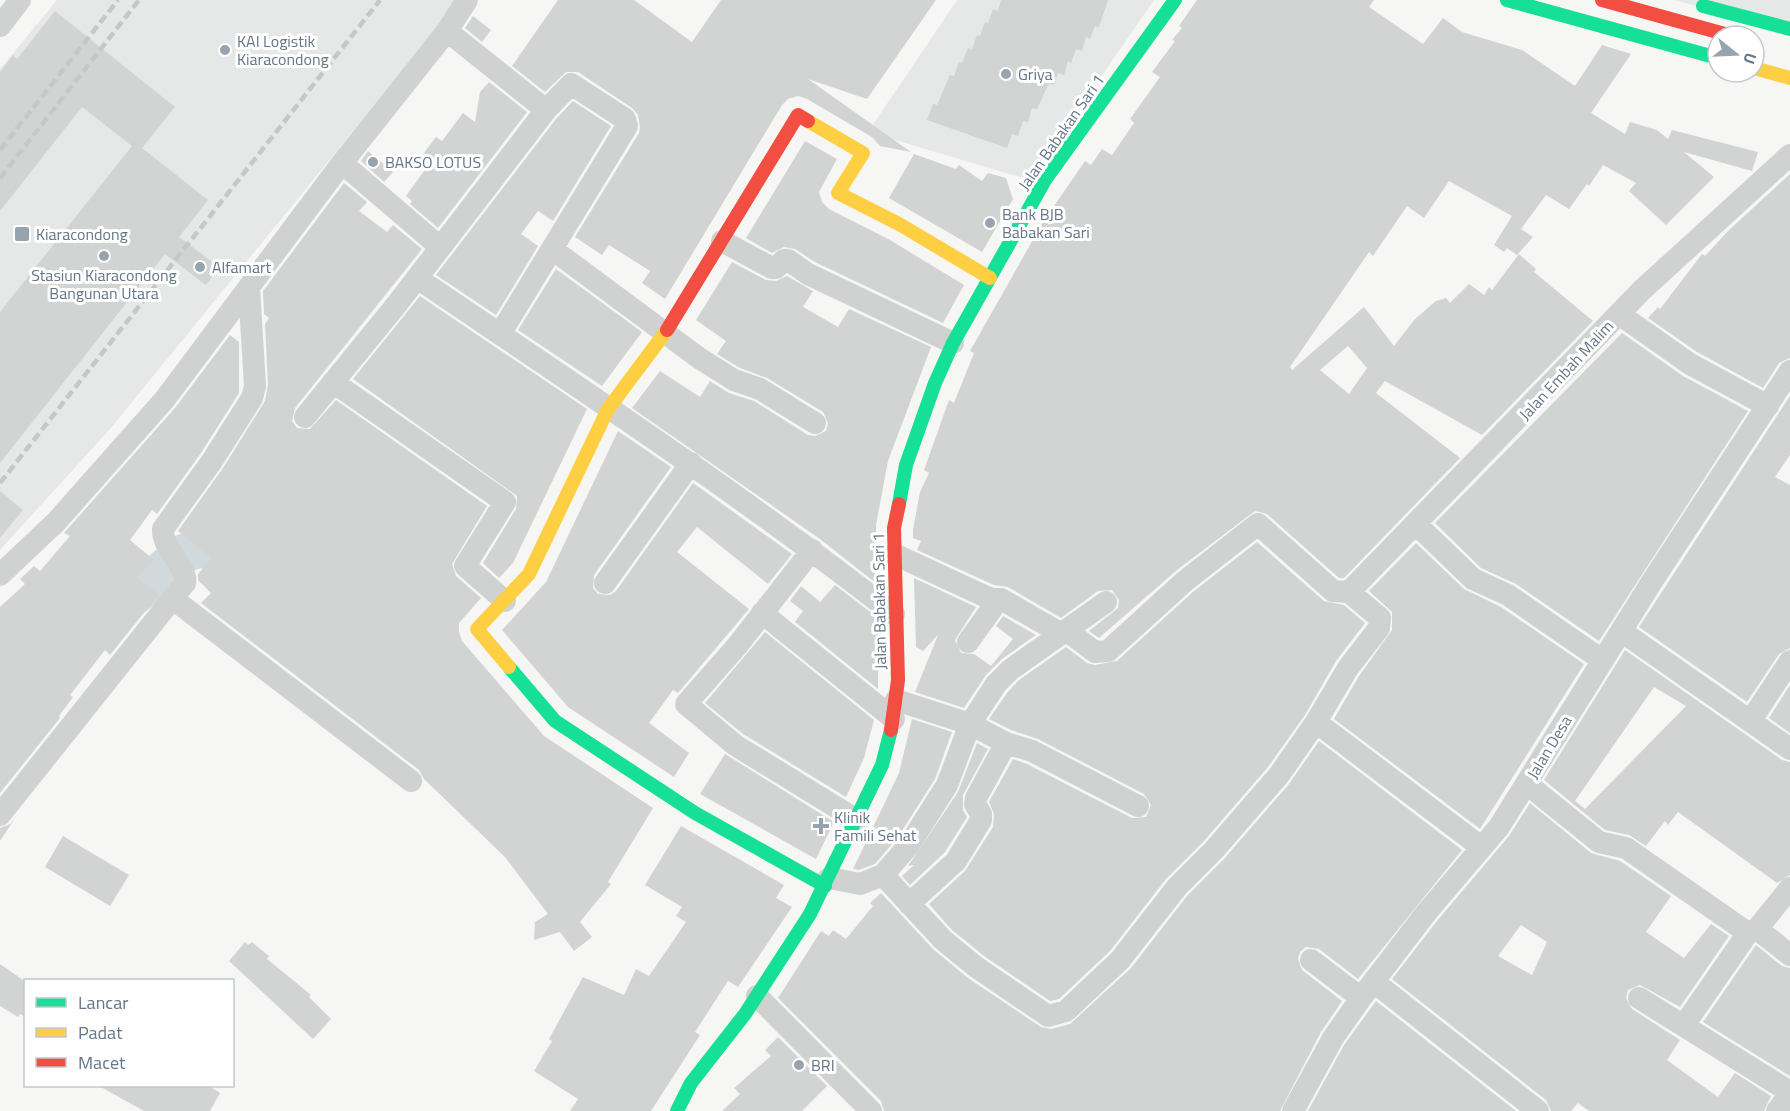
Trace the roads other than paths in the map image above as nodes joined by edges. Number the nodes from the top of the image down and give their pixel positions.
1 (20, 0) edge
2 (468, 0) edge
3 (1175, 0) edge
4 (1507, 0) edge
5 (1602, 0) edge
6 (1692, 3) dead end
7 (0, 26) edge
8 (1790, 28) edge
9 (1706, 29) edge
10 (447, 31) junction
11 (1706, 55) edge
12 (1766, 71) edge
13 (1790, 78) edge
14 (546, 110) junction
15 (1790, 155) edge
16 (342, 163) junction
17 (722, 241) junction
18 (440, 247) junction
19 (552, 249) junction
20 (417, 278) junction
21 (990, 278) junction
22 (249, 287) junction
23 (1618, 314) junction
24 (500, 334) junction
25 (664, 334) junction
26 (953, 343) junction
27 (1790, 371) edge
28 (333, 382) junction
29 (1768, 406) junction
30 (608, 409) junction
31 (305, 417) dead end
32 (815, 423) dead end
33 (691, 463) junction
34 (1416, 524) junction
35 (812, 550) junction
36 (894, 554) junction
37 (0, 575) edge
38 (605, 583) dead end
39 (1349, 592) junction
40 (173, 599) junction
41 (999, 599) junction
42 (505, 601) junction
43 (1107, 602) dead end
44 (762, 613) junction
45 (894, 614) junction
46 (1621, 631) junction
47 (1064, 632) junction
48 (968, 642) dead end
49 (1602, 660) junction
50 (1790, 661) edge
51 (895, 709) junction
52 (1751, 720) junction
53 (1317, 722) junction
54 (970, 724) junction
55 (1006, 743) junction
56 (1790, 749) edge
57 (411, 781) dead end
58 (1527, 784) junction
59 (1138, 806) dead end
60 (0, 815) edge
61 (857, 820) junction
62 (1481, 847) junction
63 (884, 875) junction
64 (827, 882) junction
65 (1790, 888) edge
66 (909, 904) junction
67 (1753, 931) junction
68 (1790, 955) edge
69 (1311, 960) dead end
70 (1368, 990) junction
71 (757, 996) junction
72 (1639, 998) dead end
73 (1684, 1024) junction
74 (1790, 1093) edge
75 (677, 1111) edge
76 (871, 1111) edge
77 (1293, 1111) edge
78 (1538, 1111) edge
79 (1778, 1111) edge

1 - 7 street
2 - 10 street
3 - 21 street, Jalan Babakan Sari 1
4 - 11 street
5 - 9 street
6 - 8 street
10 - 14 street
10 - 16 street
12 - 13 street
14 - 18 street
14 - 19 street
15 - 23 street, Jalan Embah Malim
16 - 18 street
16 - 22 street
17 - 21 street
17 - 25 street
17 - 26 street
18 - 20 street
19 - 24 street
19 - 25 street
20 - 24 street
20 - 28 street
21 - 26 street, Jalan Babakan Sari 1
22 - 37 street
22 - 40 street
23 - 29 street
23 - 34 street, Jalan Embah Malim
24 - 30 street
25 - 30 street
25 - 32 street
26 - 36 street, Jalan Babakan Sari 1
27 - 29 street, Jalan Desa
28 - 31 street
28 - 42 street
29 - 46 street, Jalan Desa
30 - 33 street
30 - 42 street
33 - 35 street
33 - 38 street
34 - 39 street, Jalan Embah Malim
34 - 49 street
35 - 44 street
35 - 45 street
36 - 41 street
36 - 45 street, Jalan Babakan Sari 1
39 - 47 street
39 - 53 street
40 - 57 street
40 - 60 street
41 - 47 street
41 - 48 street
42 - 64 street
43 - 47 street
44 - 51 street
44 - 61 street
45 - 51 street, Jalan Babakan Sari 1
46 - 49 street, Jalan Desa
46 - 52 street
47 - 54 street
49 - 58 street, Jalan Desa
50 - 52 street
51 - 54 street
51 - 61 street, Jalan Babakan Sari 1
52 - 56 street
53 - 62 street
53 - 66 street
54 - 55 street
54 - 63 street
55 - 59 street
55 - 66 street
58 - 62 street, Jalan Desa
58 - 67 street
61 - 64 street, Jalan Babakan Sari 1
62 - 70 street, Jalan Desa
63 - 64 street
63 - 66 street
64 - 71 street, Jalan Babakan Sari 1
65 - 67 street
67 - 68 street
67 - 73 street
69 - 70 street
70 - 77 street, Jalan Desa
70 - 78 street
71 - 75 street, Jalan Babakan Sari 1
71 - 76 street
72 - 73 street
73 - 74 street
74 - 79 street

